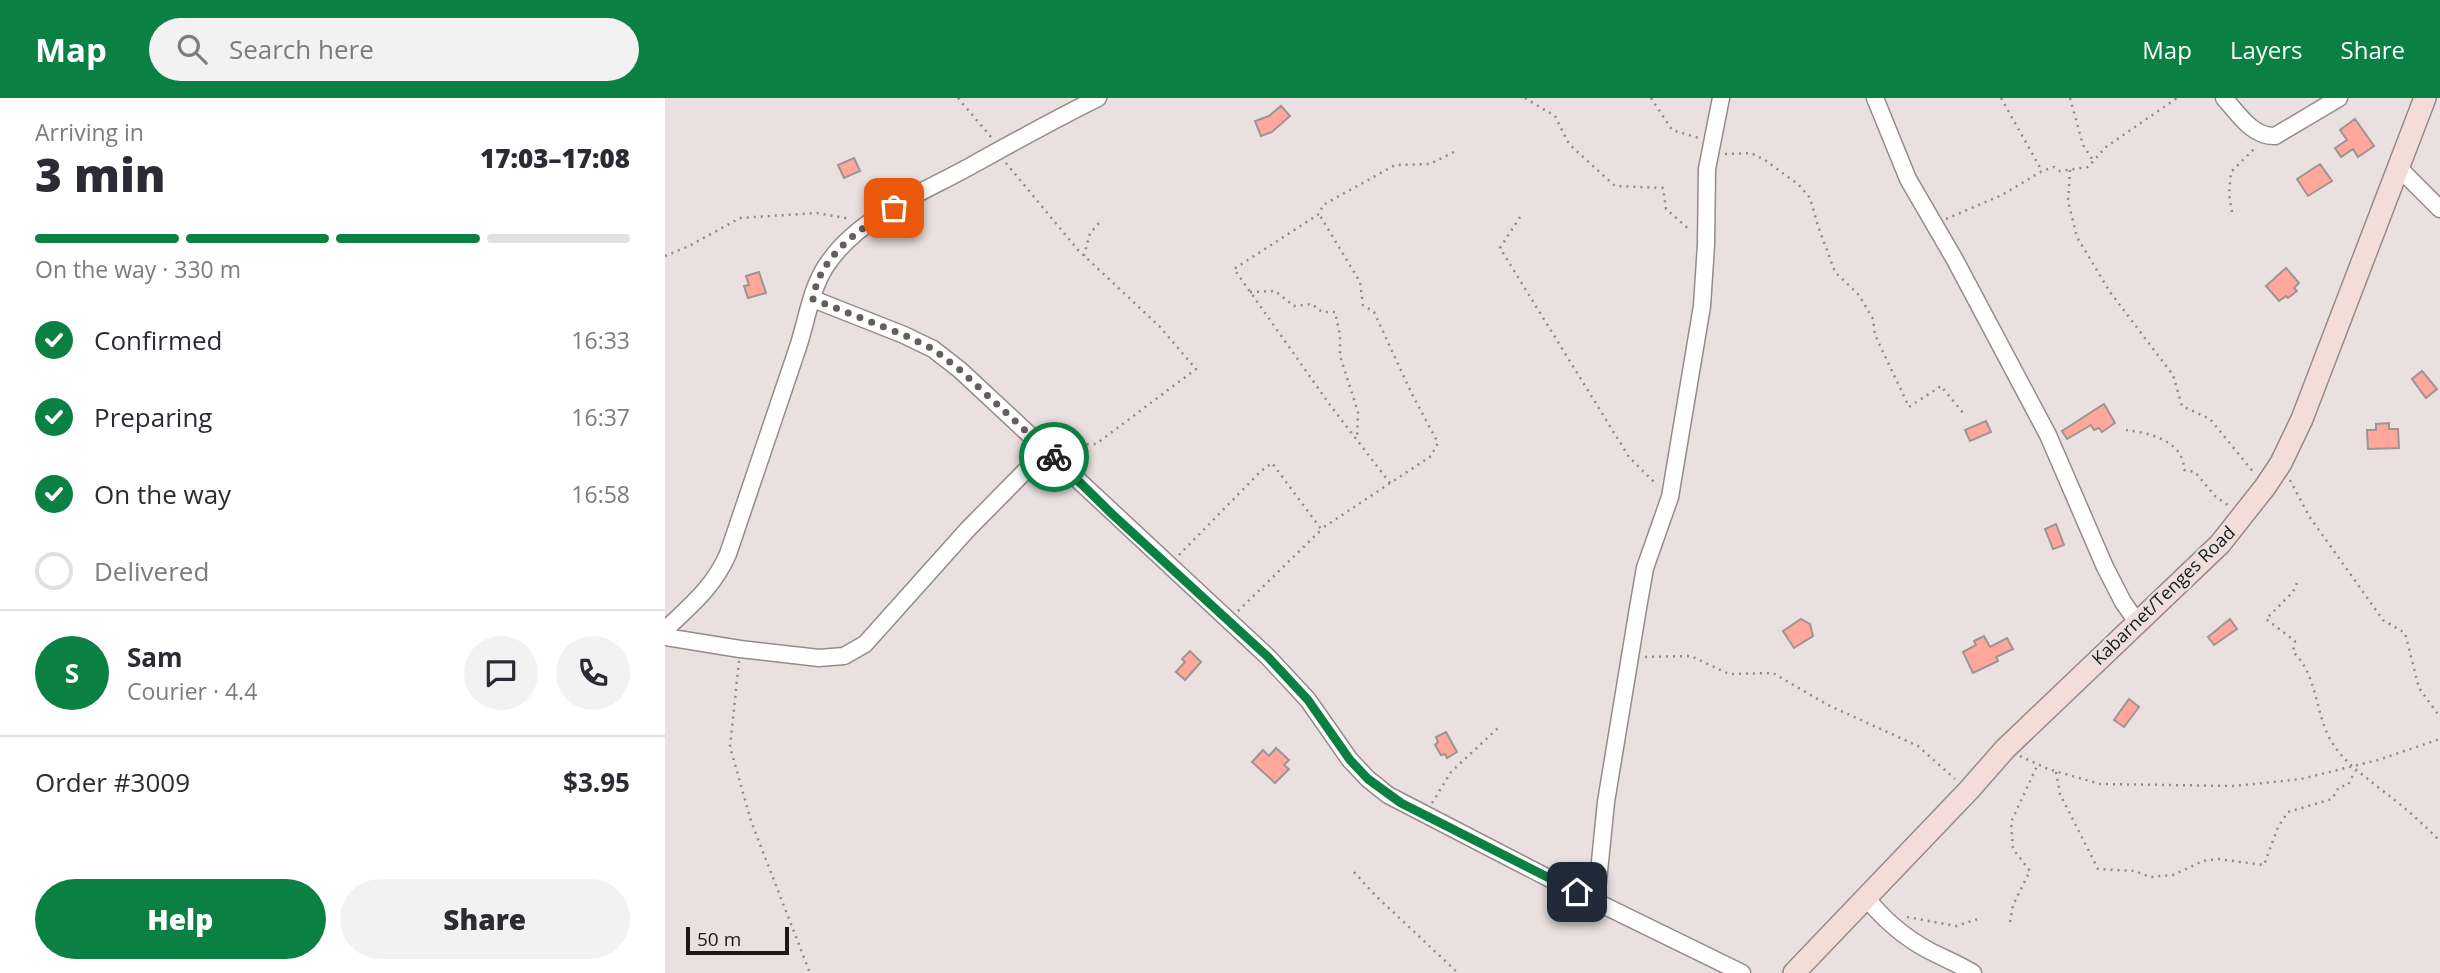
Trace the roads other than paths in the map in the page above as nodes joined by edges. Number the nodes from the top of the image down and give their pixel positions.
1 (1098, 98) edge
2 (1721, 98) edge
3 (1875, 98) edge
4 (2224, 98) edge
5 (2339, 98) edge
6 (2425, 98) edge
7 (2398, 167) junction
8 (2440, 209) edge
9 (813, 299) junction
10 (1049, 452) junction
11 (2137, 622) junction
12 (665, 630) edge
13 (665, 637) edge
14 (1865, 896) junction
15 (1596, 901) junction
16 (1742, 973) edge
17 (1794, 973) edge
18 (1973, 973) edge

1 - 9 street
2 - 15 street
3 - 11 street
4 - 5 street
6 - 7 street, Kabarnet/Tenges Road
7 - 8 street
7 - 11 street, Kabarnet/Tenges Road
9 - 10 street
9 - 12 street
10 - 13 street
10 - 15 street
11 - 14 street, Kabarnet/Tenges Road
14 - 17 street, Kabarnet/Tenges Road
14 - 18 street
15 - 16 street

